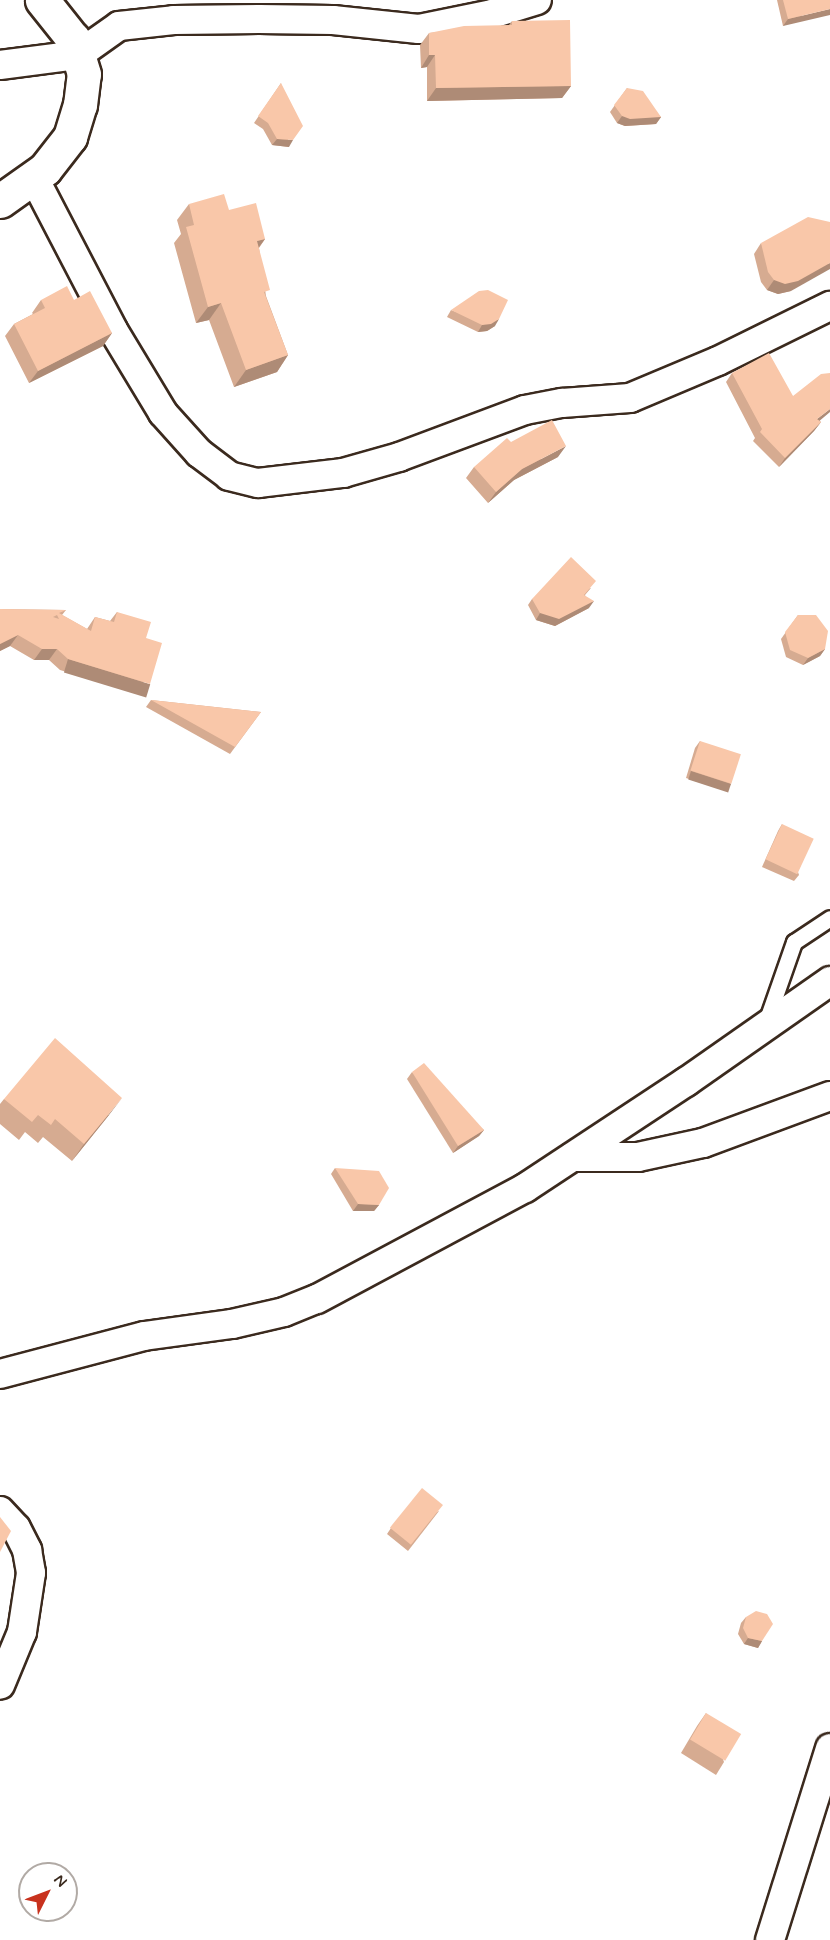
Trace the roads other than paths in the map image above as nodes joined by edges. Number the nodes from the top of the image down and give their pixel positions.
1 (42, 0) edge
2 (537, 0) edge
3 (78, 55) junction
4 (0, 65) edge
5 (34, 178) junction
6 (0, 201) edge
7 (830, 306) edge
8 (830, 918) edge
9 (830, 981) edge
10 (764, 1028) junction
11 (830, 1096) edge
12 (573, 1157) junction
13 (0, 1374) edge
14 (0, 1511) edge
15 (0, 1685) edge
16 (830, 1748) edge
17 (770, 1940) edge

1 - 3 street
2 - 3 street
3 - 4 street
3 - 5 street
5 - 6 street
5 - 7 street
8 - 10 lane
9 - 10 street
10 - 12 street
11 - 12 street
12 - 13 street
14 - 15 street
16 - 17 street

